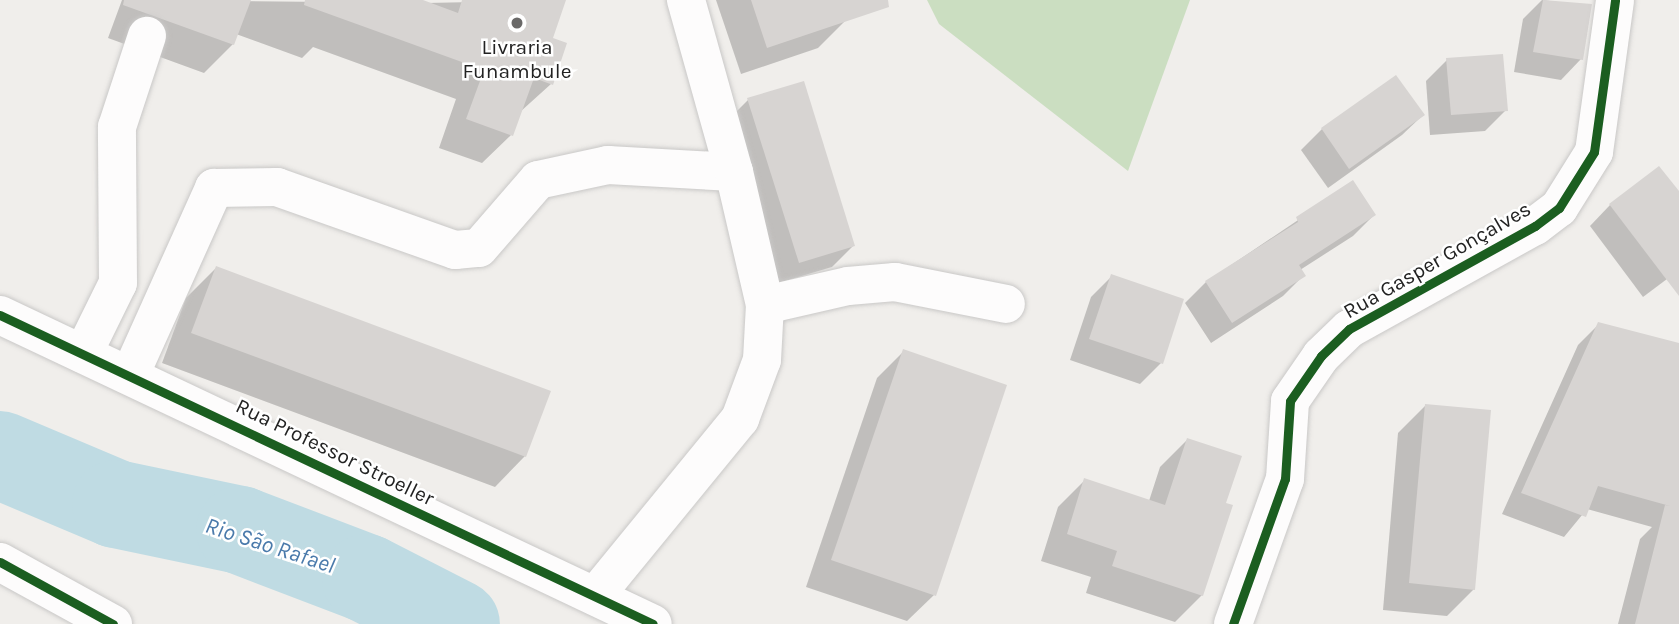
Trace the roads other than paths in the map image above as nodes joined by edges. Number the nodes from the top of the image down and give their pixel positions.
1 (686, 0) edge
2 (1615, 0) edge
3 (147, 36) dead end
4 (734, 172) junction
5 (1006, 304) dead end
6 (765, 305) junction
7 (0, 315) edge
8 (83, 354) junction
9 (131, 373) junction
10 (0, 562) edge
11 (595, 596) junction
12 (113, 624) edge
13 (653, 624) edge
14 (1233, 624) edge

1 - 4 street
2 - 14 street, Rua Gasper Gonçalves
3 - 8 street
4 - 6 street
4 - 9 street
5 - 6 street
6 - 11 street
7 - 8 street, Rua Professor Stroeller
8 - 9 street, Rua Professor Stroeller
9 - 11 street, Rua Professor Stroeller
10 - 12 street
11 - 13 street, Rua Professor Stroeller

